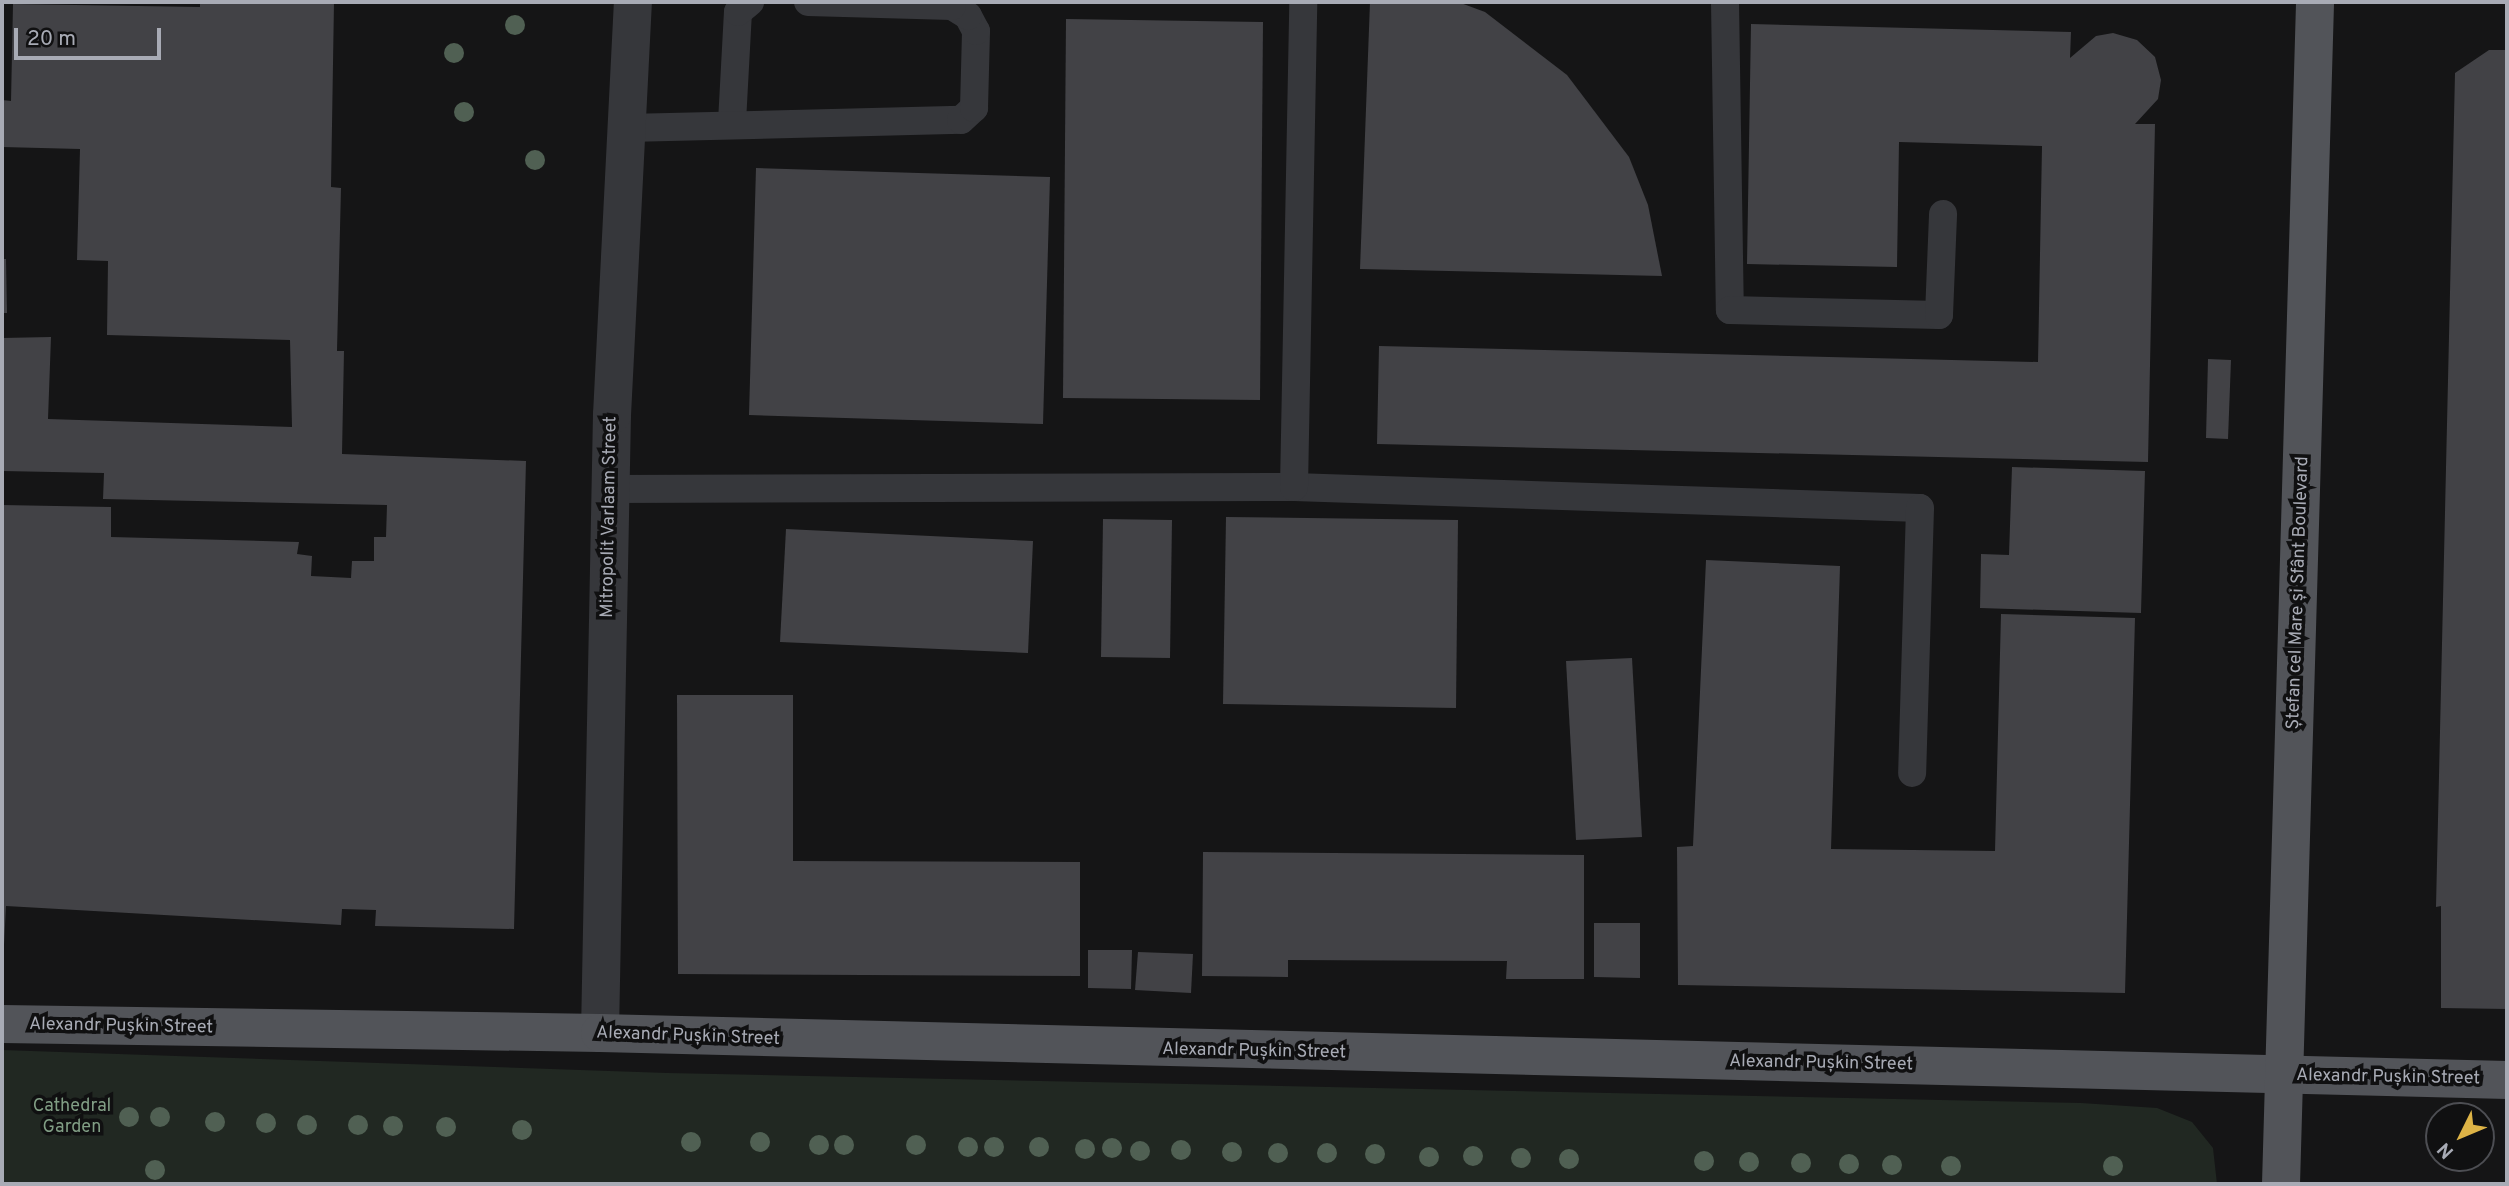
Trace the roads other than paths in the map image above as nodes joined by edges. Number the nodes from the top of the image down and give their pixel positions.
1 (633, 2) edge
2 (750, 2) edge
3 (808, 2) edge
4 (1303, 2) edge
5 (1725, 2) edge
6 (2315, 2) edge
7 (732, 122) junction
8 (627, 128) junction
9 (1943, 214) dead end
10 (1294, 487) junction
11 (610, 489) junction
12 (1912, 773) dead end
13 (2, 1024) edge
14 (600, 1033) junction
15 (2284, 1076) junction
16 (2507, 1080) edge
17 (2281, 1184) edge

1 - 8 street, Mitropolit Varlaam Street
2 - 7 lane
3 - 7 lane
4 - 10 lane
5 - 9 lane
6 - 15 main road, Ștefan cel Mare și Sfânt Boulevard
7 - 8 lane
8 - 11 street, Mitropolit Varlaam Street
10 - 11 lane
10 - 12 lane
11 - 14 street, Mitropolit Varlaam Street
13 - 14 main road, Alexandr Pușkin Street
14 - 15 main road, Alexandr Pușkin Street
15 - 16 main road, Alexandr Pușkin Street
15 - 17 main road, Ștefan cel Mare și Sfânt Boulevard

